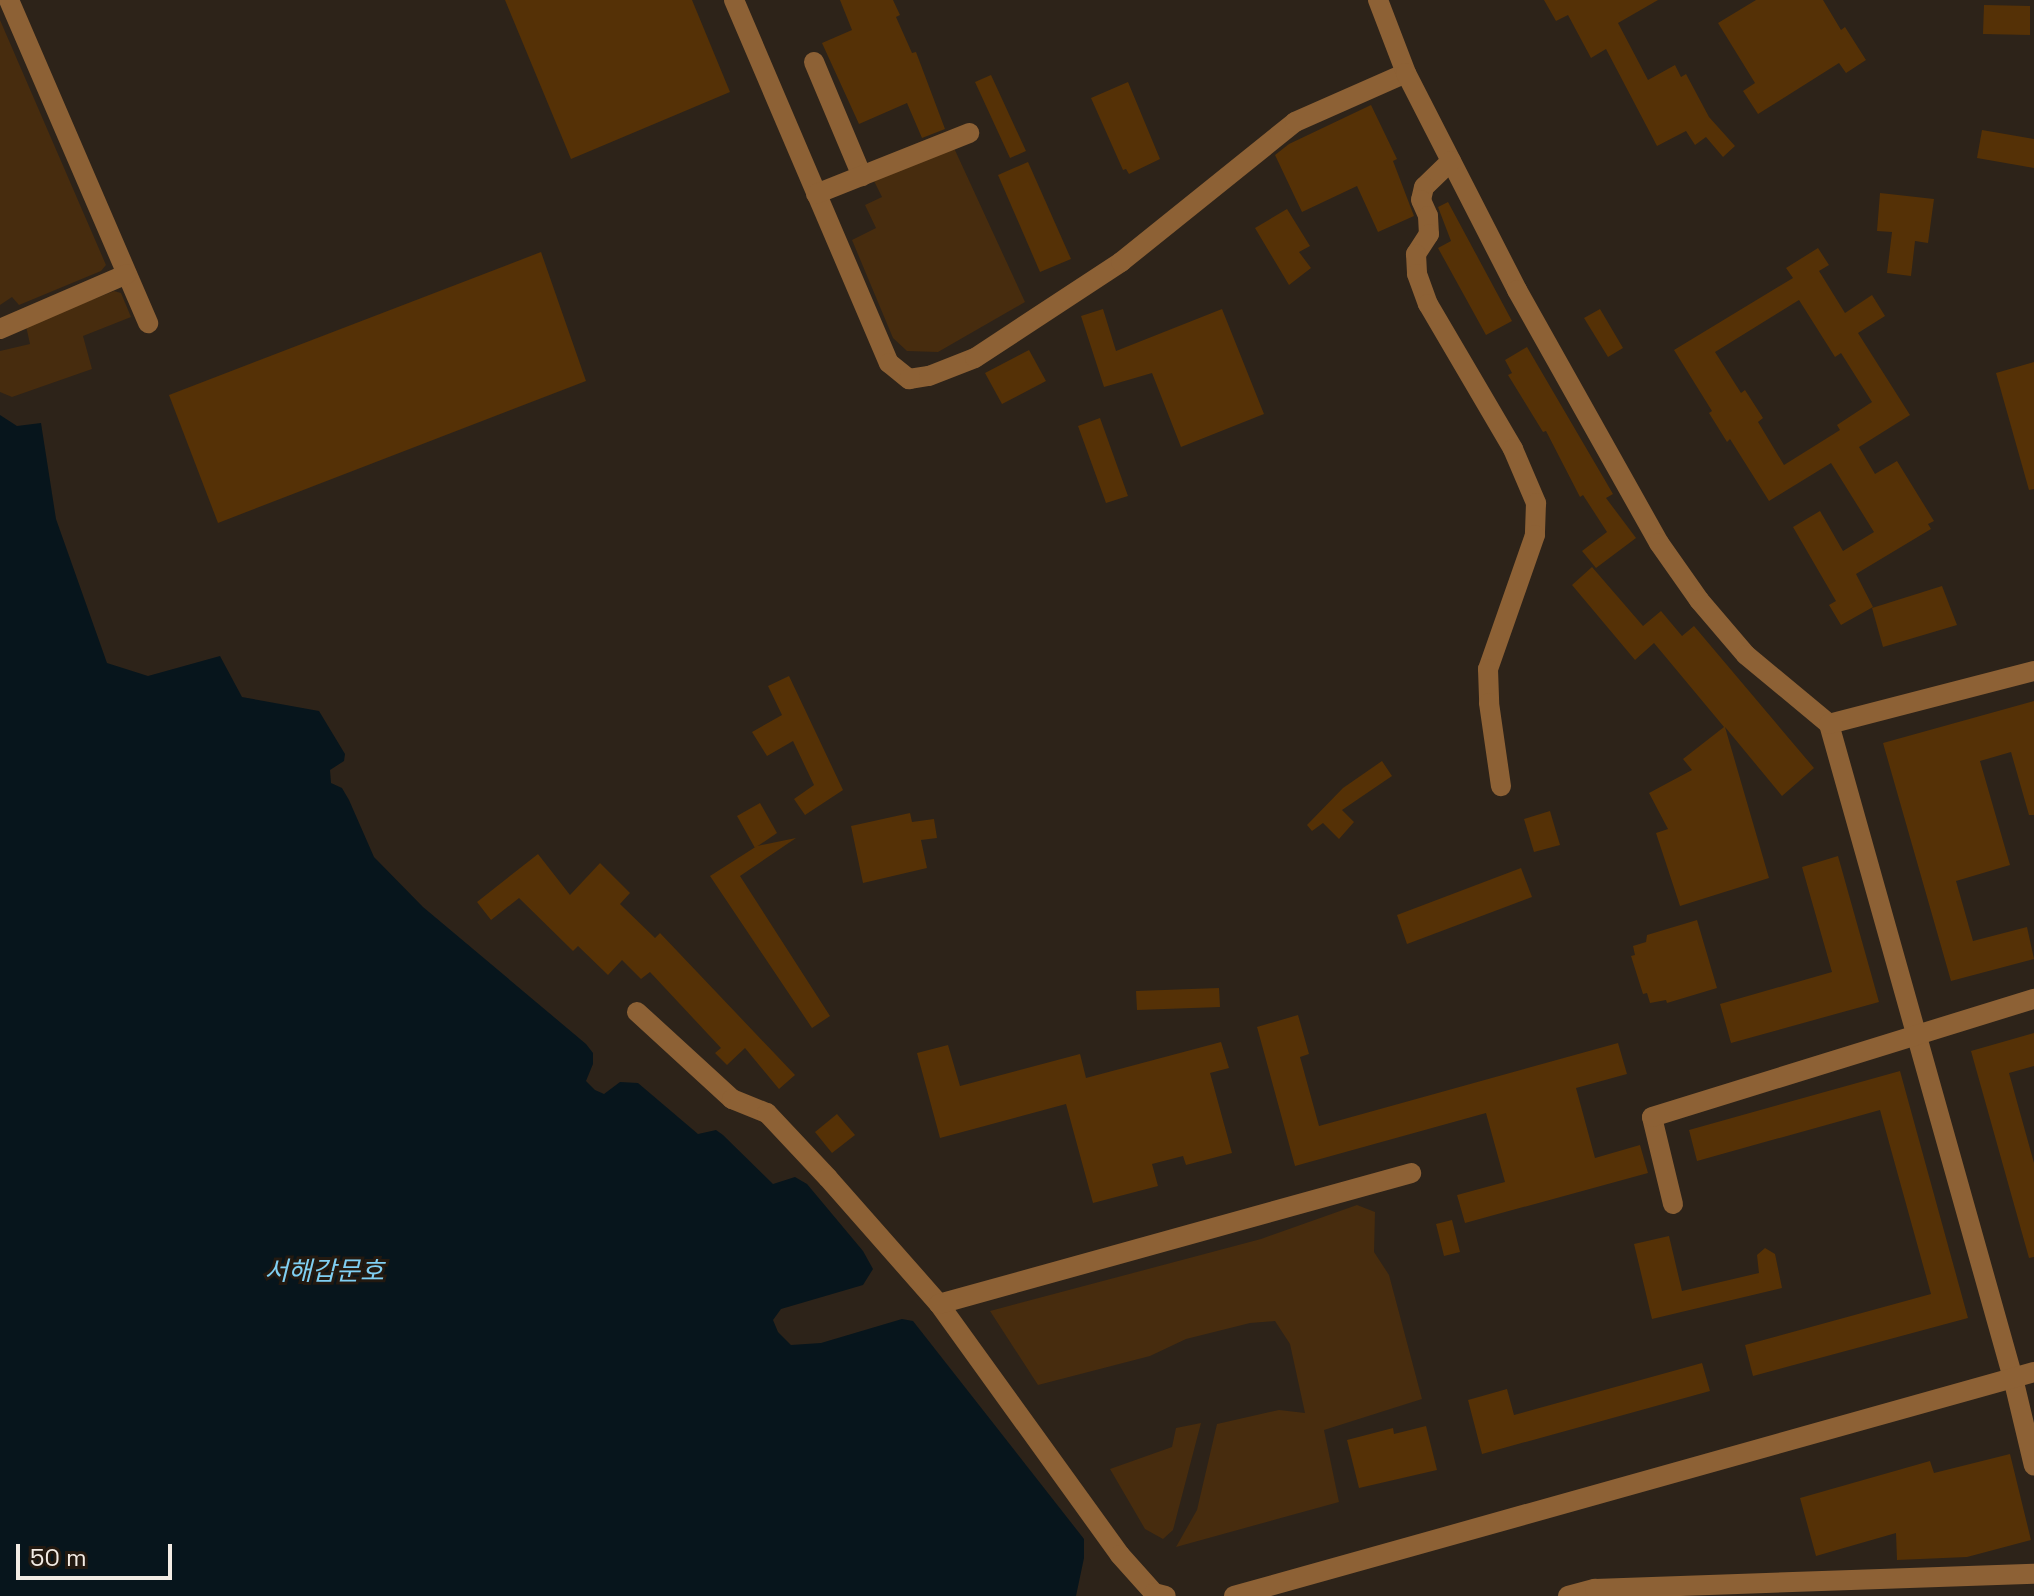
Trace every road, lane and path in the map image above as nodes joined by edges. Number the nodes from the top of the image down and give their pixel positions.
1 (9, 0) edge
2 (734, 0) edge
3 (1378, 0) edge
4 (814, 62) dead end
5 (1406, 73) junction
6 (969, 133) dead end
7 (1451, 161) junction
8 (862, 176) junction
9 (816, 194) junction
10 (127, 274) junction
11 (148, 323) dead end
12 (0, 329) edge
13 (2034, 671) edge
14 (1829, 724) junction
15 (1501, 786) dead end
16 (2034, 999) edge
17 (637, 1012) dead end
18 (1918, 1038) junction
19 (1411, 1173) dead end
20 (1673, 1204) dead end
21 (939, 1304) junction
22 (2034, 1372) edge
23 (2013, 1378) junction
24 (2034, 1466) edge
25 (2034, 1574) edge
26 (1595, 1592) edge
27 (1166, 1596) edge
28 (1234, 1596) edge
29 (1568, 1596) edge

1 - 10 street
2 - 9 street
3 - 5 street
4 - 8 street
5 - 7 street
5 - 9 street
6 - 8 street
7 - 14 street
7 - 15 street
8 - 9 street
10 - 11 street
10 - 12 street
13 - 14 street
14 - 18 street
16 - 18 street
17 - 21 street
18 - 20 street
18 - 23 street
19 - 21 street
21 - 27 street
22 - 23 street
23 - 24 street
23 - 28 street
25 - 26 street
26 - 29 street

